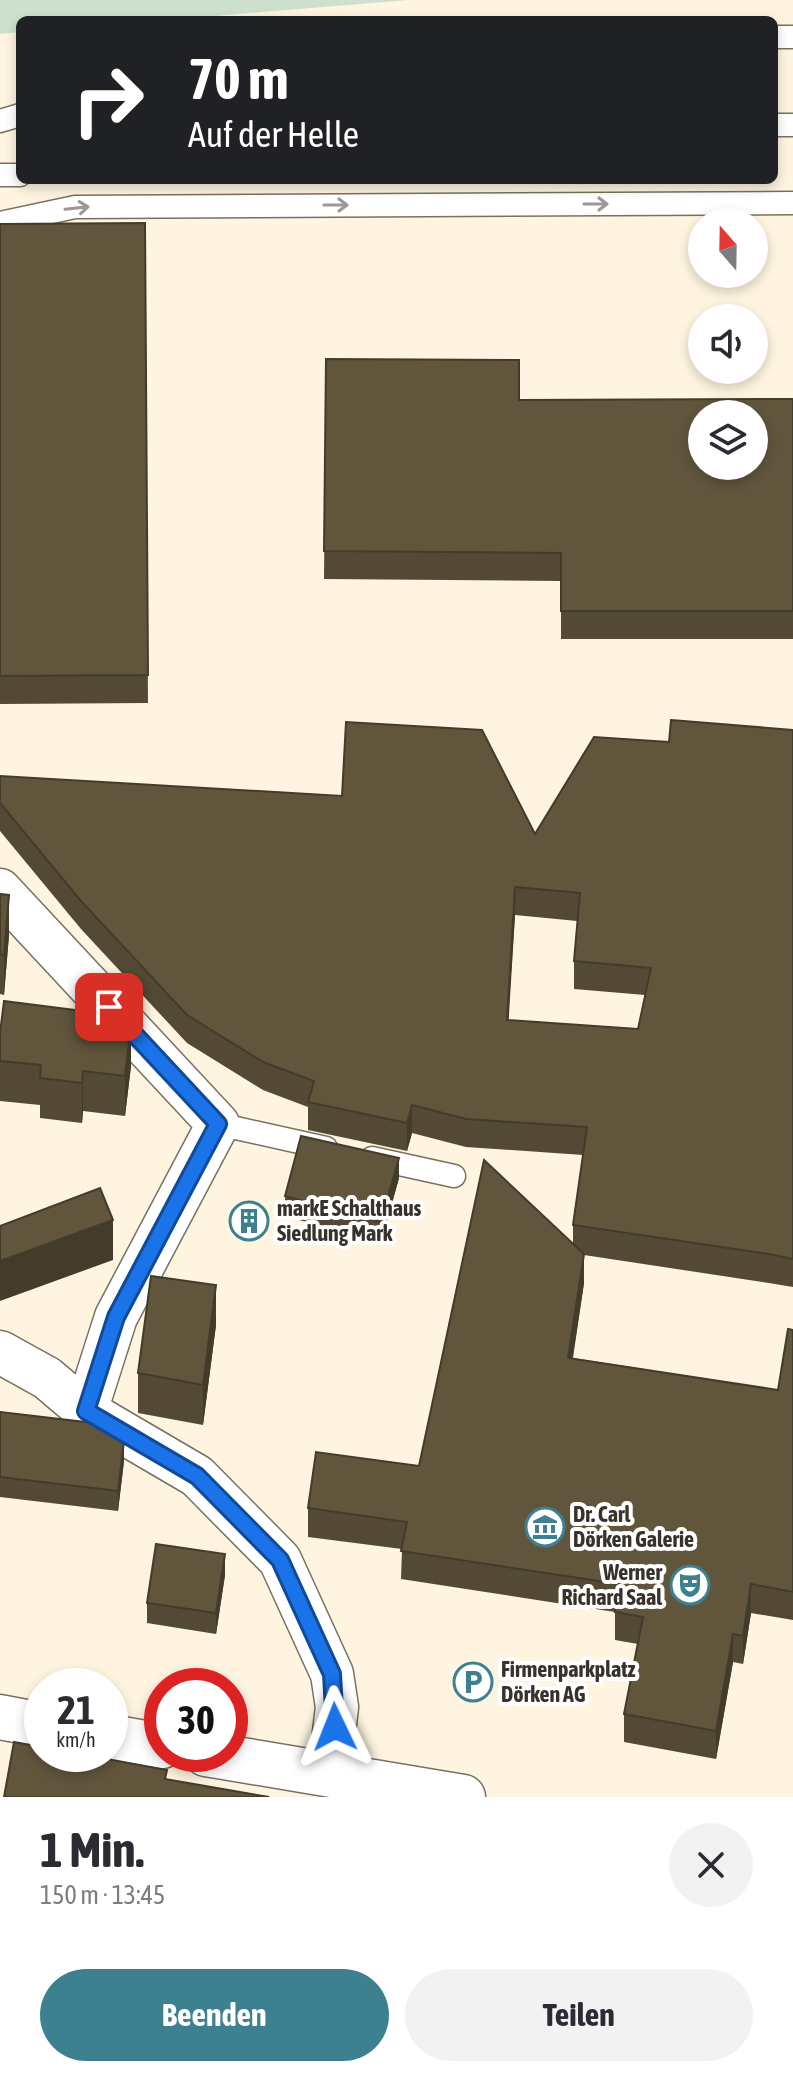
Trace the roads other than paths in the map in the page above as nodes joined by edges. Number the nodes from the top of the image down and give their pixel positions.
1 (793, 203) edge
2 (0, 223) edge
3 (0, 890) edge
4 (218, 1124) junction
5 (454, 1176) dead end
6 (0, 1352) edge
7 (86, 1411) junction
8 (0, 1717) edge
9 (24, 1722) edge
10 (248, 1761) edge
11 (329, 1774) junction
12 (463, 1797) edge

2 -> 1 lane
3 - 4 street
4 - 5 lane
4 - 7 street
6 - 7 street
7 - 11 street
8 - 9 main road
10 - 11 main road
11 - 12 main road

